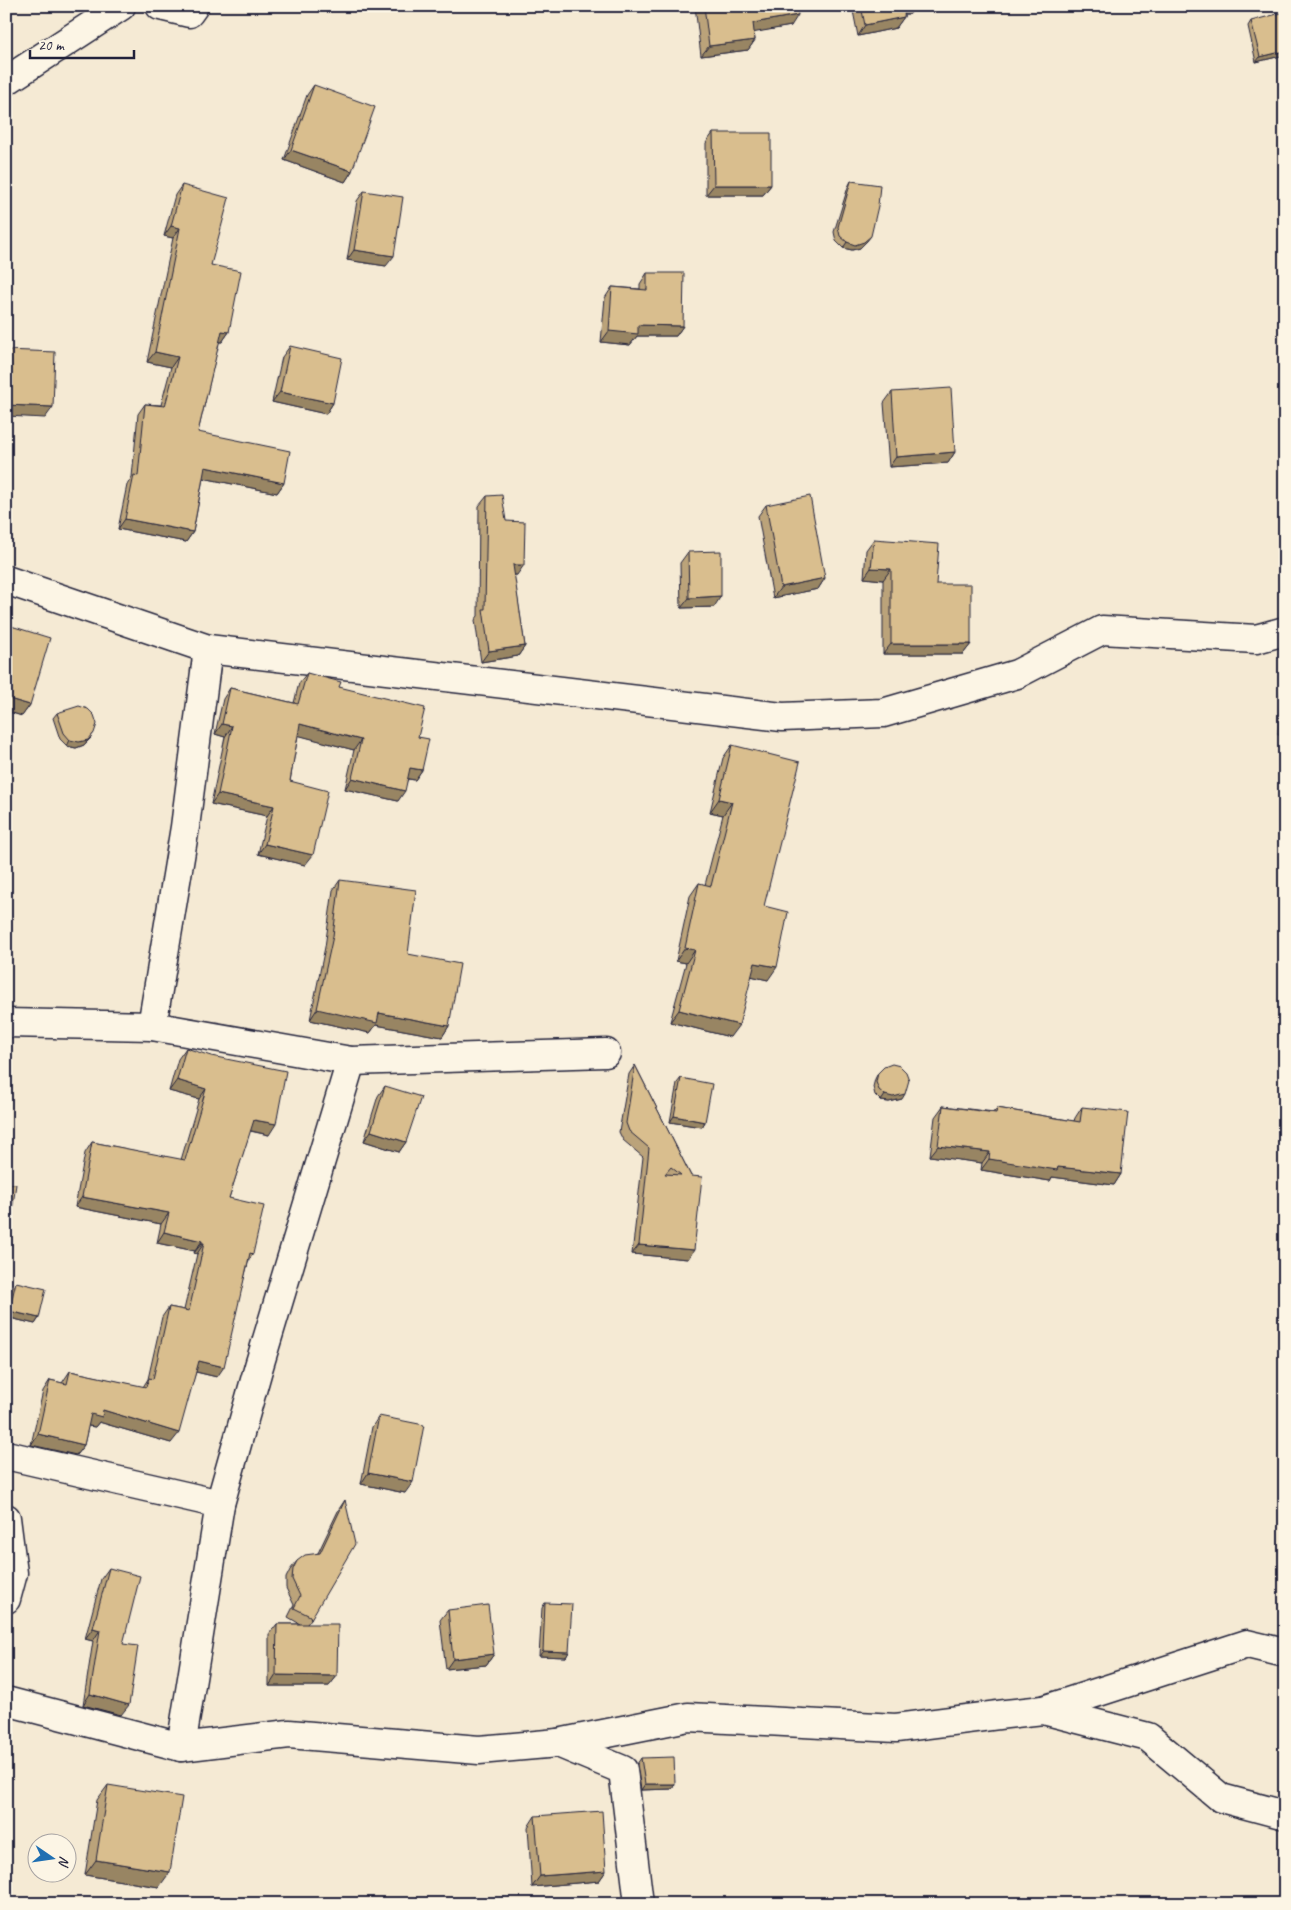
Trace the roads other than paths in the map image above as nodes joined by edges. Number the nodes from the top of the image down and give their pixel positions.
1 (121, 6) edge
2 (160, 6) edge
3 (194, 6) edge
4 (6, 80) edge
5 (6, 580) edge
6 (1285, 631) edge
7 (208, 648) junction
8 (6, 1023) edge
9 (152, 1026) junction
10 (606, 1052) dead end
11 (351, 1061) junction
12 (6, 1455) edge
13 (220, 1504) junction
14 (6, 1518) edge
15 (6, 1599) edge
16 (1285, 1653) edge
17 (6, 1701) edge
18 (1042, 1710) junction
19 (558, 1743) junction
20 (181, 1747) junction
21 (1285, 1815) edge
22 (640, 1904) edge

1 - 4 street
2 - 3 street
5 - 7 street
6 - 7 street
7 - 9 street
8 - 9 street
9 - 11 street
10 - 11 street
11 - 13 street
12 - 13 street
13 - 20 street
14 - 15 street
16 - 18 street
17 - 20 street
18 - 19 street
18 - 21 street
19 - 20 street
19 - 22 street

